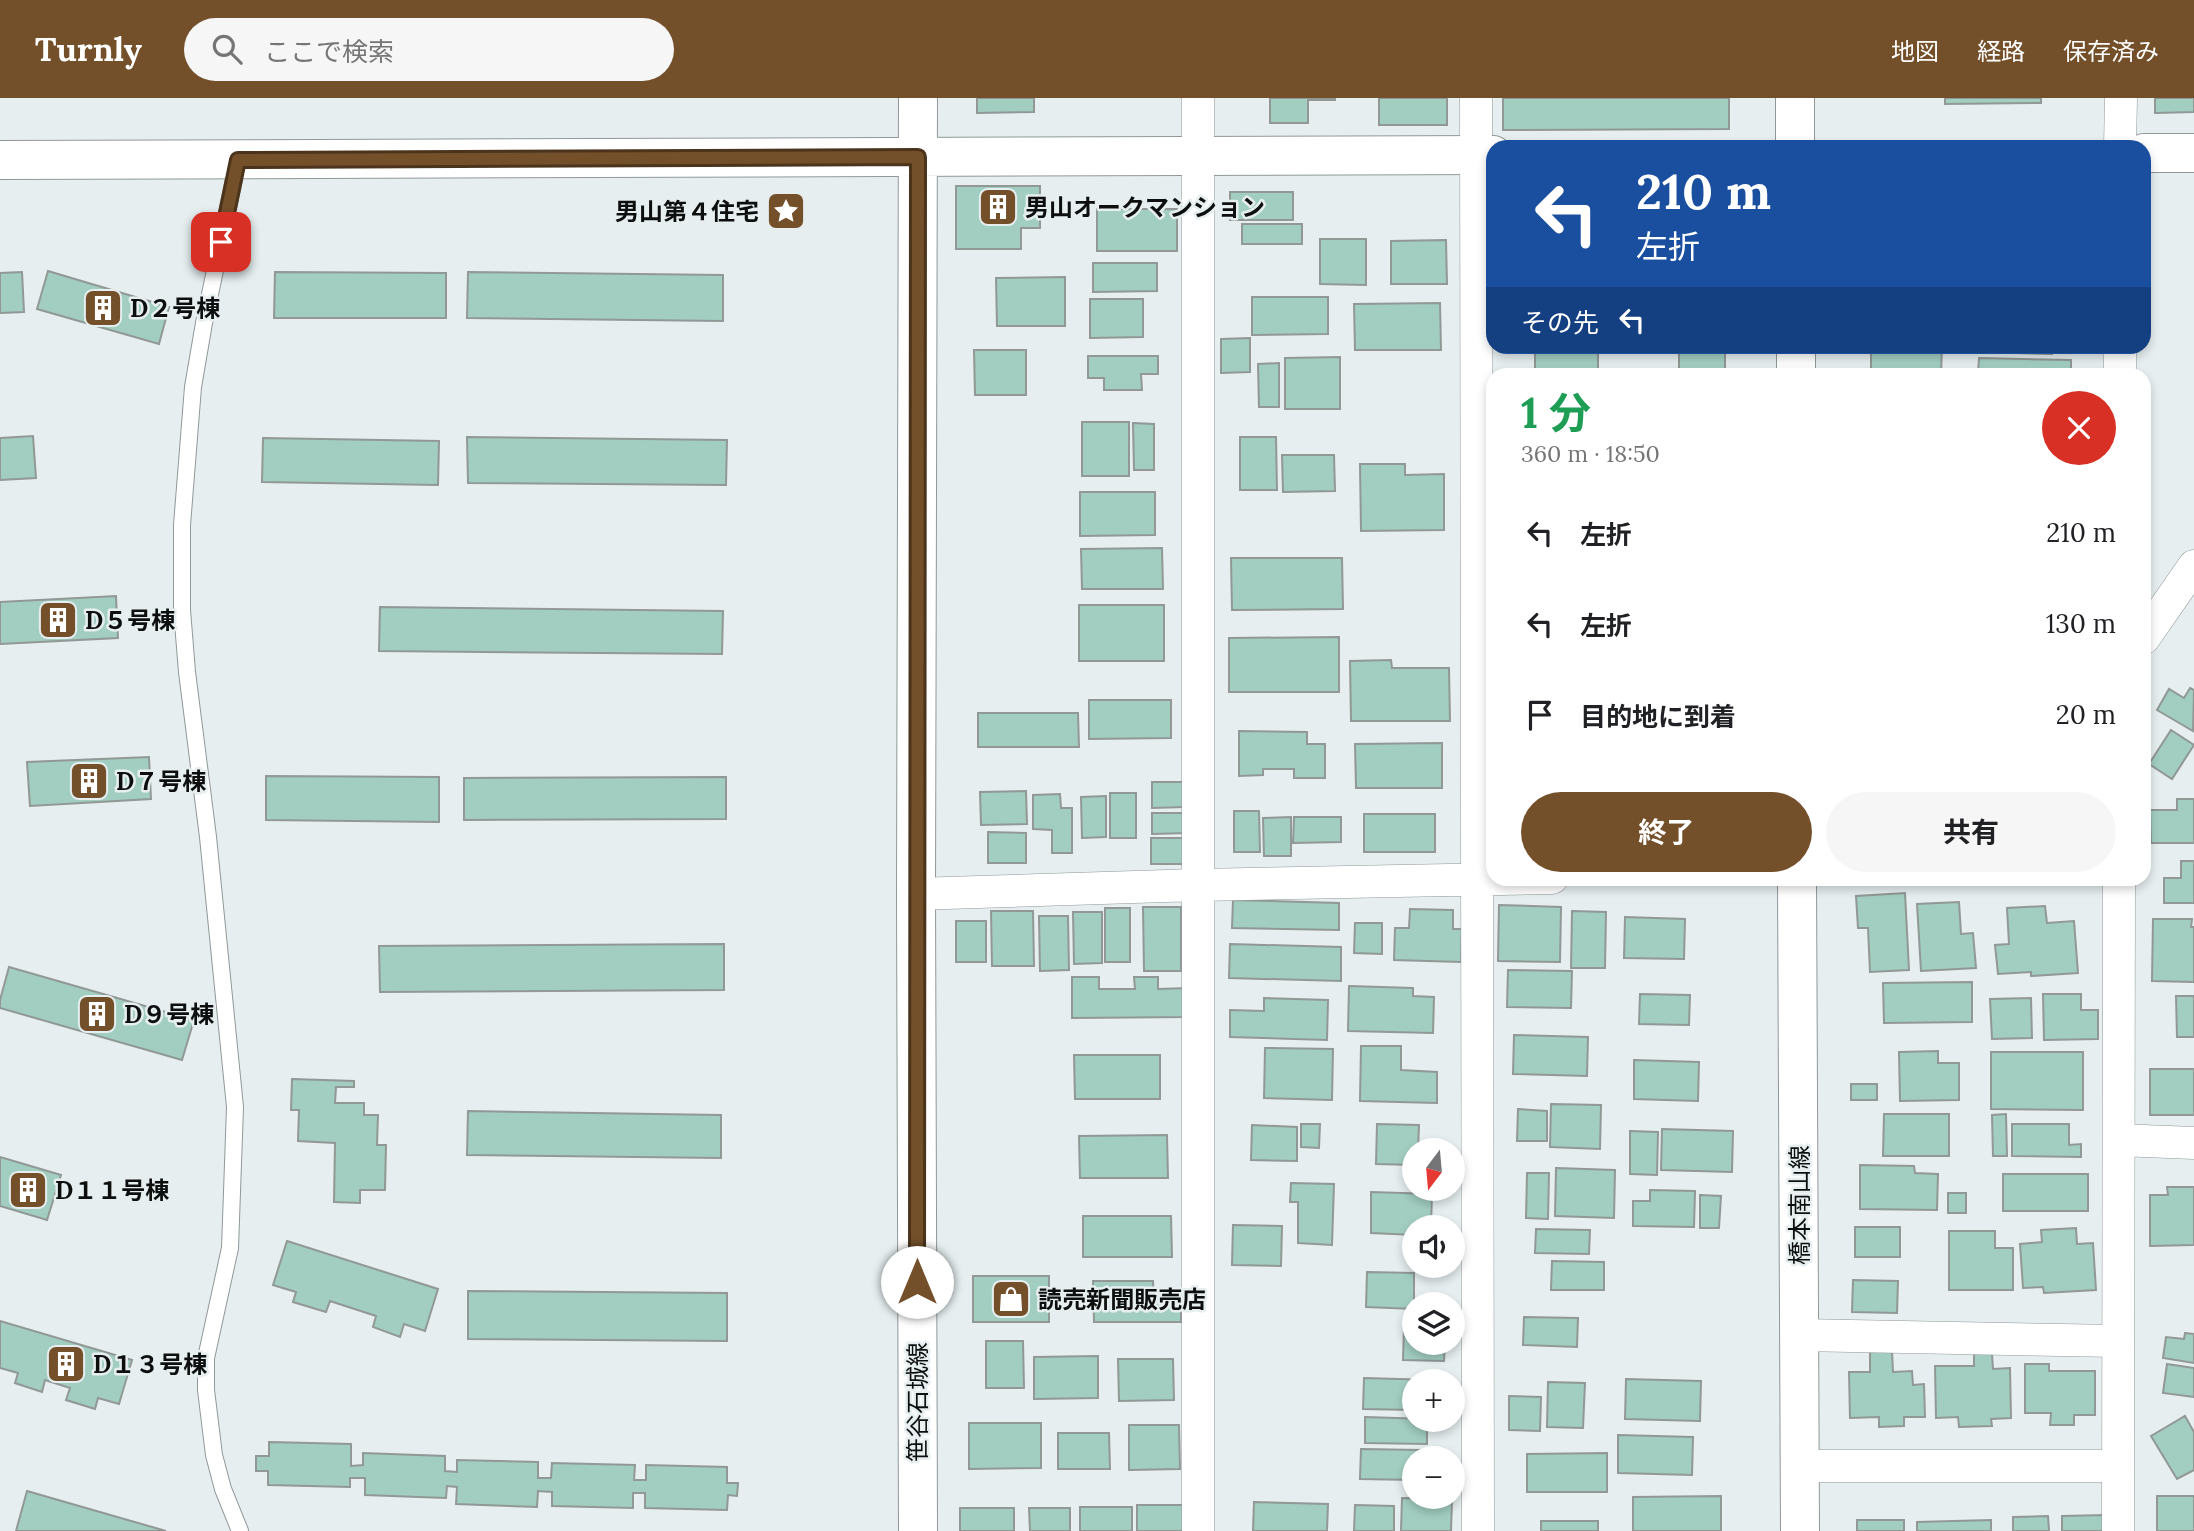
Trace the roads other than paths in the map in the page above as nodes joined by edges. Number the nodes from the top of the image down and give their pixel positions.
1 (918, 98) edge
2 (1198, 98) edge
3 (1476, 98) edge
4 (1795, 98) edge
5 (2121, 98) edge
6 (1795, 140) edge
7 (2120, 140) edge
8 (2151, 153) edge
9 (2194, 153) edge
10 (1484, 155) edge
11 (1198, 156) junction
12 (918, 157) junction
13 (0, 160) edge
14 (238, 160) junction
15 (2194, 566) edge
16 (2151, 628) edge
17 (1477, 881) junction
18 (1486, 881) edge
19 (1198, 885) junction
20 (1797, 886) edge
21 (2119, 886) edge
22 (916, 894) junction
23 (2119, 1140) junction
24 (2194, 1143) edge
25 (1799, 1335) junction
26 (2118, 1341) junction
27 (1800, 1466) junction
28 (2118, 1466) junction
29 (240, 1531) edge
30 (918, 1531) edge
31 (1198, 1531) edge
32 (1478, 1531) edge
33 (1800, 1531) edge
34 (2118, 1531) edge

1 - 12 street, 笹谷石城線
2 - 11 street
3 - 10 street
4 - 6 street
5 - 7 street
8 - 9 street
10 - 11 street
10 - 17 street
11 - 12 street
11 - 19 street
12 - 14 street
12 - 22 street, 笹谷石城線
13 - 14 street
14 - 29 lane
15 - 16 street
17 - 18 street
17 - 19 street
17 - 32 street
19 - 22 street
19 - 31 street
20 - 25 street, 橋本南山線
21 - 23 street
22 - 30 street, 笹谷石城線
23 - 24 street
23 - 26 street
25 - 26 street
25 - 27 street, 橋本南山線
26 - 28 street
27 - 28 street
27 - 33 street, 橋本南山線
28 - 34 street

